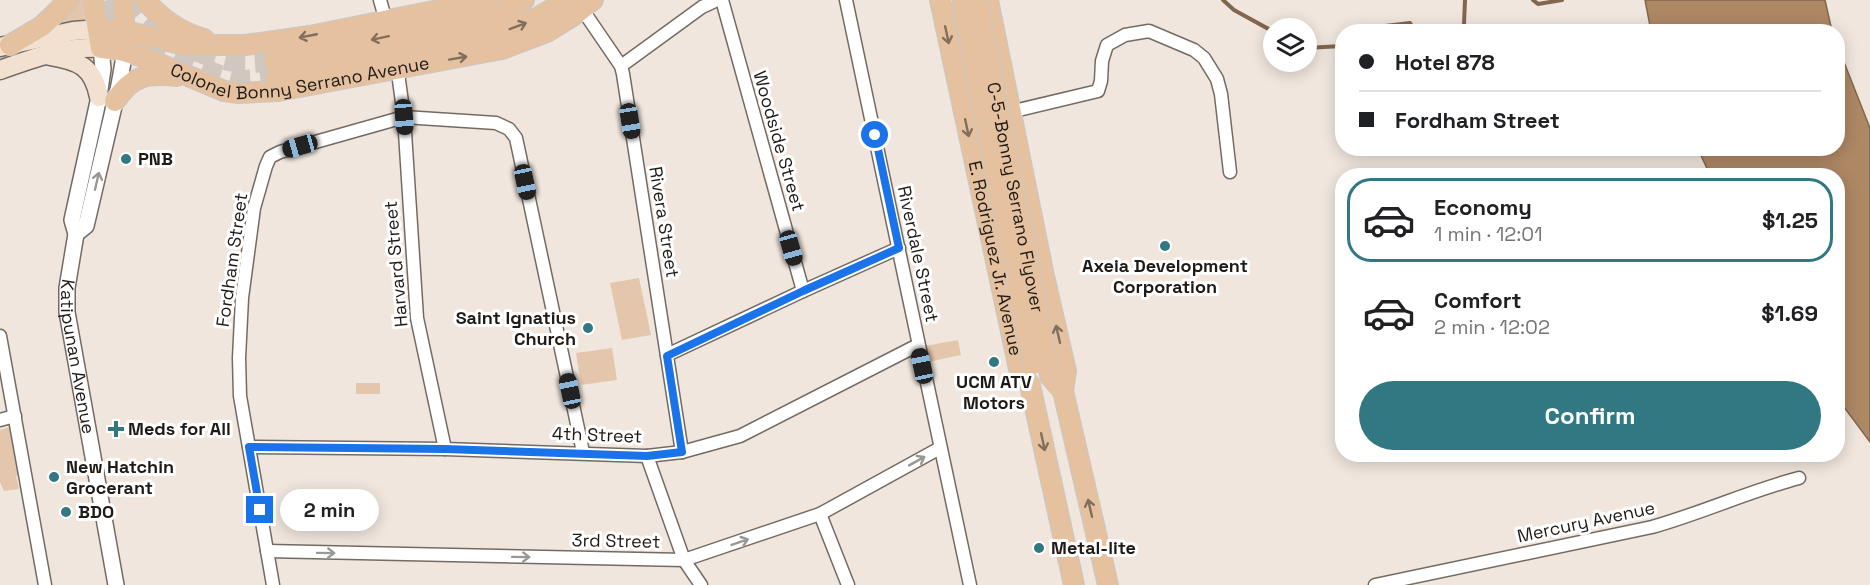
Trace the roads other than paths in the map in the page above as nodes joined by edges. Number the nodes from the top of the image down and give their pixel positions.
1 (69, 0) edge
2 (93, 0) edge
3 (123, 0) edge
4 (145, 0) edge
5 (381, 0) edge
6 (488, 0) edge
7 (717, 0) edge
8 (722, 0) edge
9 (846, 0) edge
10 (940, 0) edge
11 (962, 0) edge
12 (977, 0) edge
13 (988, 0) edge
14 (515, 1) edge
15 (581, 3) edge
16 (386, 21) junction
17 (125, 31) junction
18 (100, 38) junction
19 (245, 45) junction
20 (5, 46) edge
21 (125, 51) junction
22 (43, 55) junction
23 (999, 59) junction
24 (621, 66) junction
25 (0, 70) edge
26 (954, 71) junction
27 (398, 74) dead end
28 (195, 78) junction
29 (107, 99) junction
30 (1010, 112) junction
31 (404, 117) junction
32 (1230, 172) dead end
33 (899, 248) junction
34 (803, 291) junction
35 (0, 336) edge
36 (918, 345) junction
37 (667, 356) junction
38 (1040, 362) junction
39 (1030, 385) junction
40 (1063, 391) junction
41 (15, 416) junction
42 (0, 420) edge
43 (249, 447) junction
44 (940, 448) junction
45 (445, 449) junction
46 (583, 452) junction
47 (682, 452) junction
48 (647, 456) junction
49 (1799, 478) dead end
50 (819, 514) junction
51 (267, 551) junction
52 (684, 560) junction
53 (45, 585) edge
54 (116, 585) edge
55 (273, 585) edge
56 (701, 585) edge
57 (848, 585) edge
58 (970, 585) edge
59 (1074, 585) edge
60 (1108, 585) edge
61 (1375, 585) edge

1 - 20 main road
2 - 18 main road, Katipunan Avenue
3 - 17 main road, Katipunan Avenue
4 - 19 main road
5 - 16 street
6 - 16 main road, Colonel Bonny Serrano Avenue
7 - 24 street
8 - 34 street, Woodside Street
9 - 33 street, Riverdale Street
10 -> 26 main road, E. Rodriguez Jr. Avenue
11 - 38 main road, C-5-Bonny Serrano Flyover, bridge
12 - 38 main road, C-5-Bonny Serrano Flyover, bridge
13 - 23 main road
14 -> 15 main road, Colonel Bonny Serrano Avenue
15 - 24 street, Rivera Street
28 -> 15 main road, Colonel Bonny Serrano Avenue
16 -> 19 main road, Colonel Bonny Serrano Avenue
17 - 18 main road, Colonel Bonny Serrano Avenue
17 - 19 main road, Colonel Bonny Serrano Avenue
17 - 21 main road, Katipunan Avenue
18 - 20 main road, Colonel Bonny Serrano Avenue
18 - 21 main road, Colonel Bonny Serrano Avenue
18 - 22 main road, Colonel Bonny Serrano Avenue
18 - 29 street, Katipunan Avenue
21 - 28 main road, Colonel Bonny Serrano Avenue
21 - 29 street, Katipunan Avenue
22 - 25 main road, Colonel Bonny Serrano Avenue
22 - 29 main road
23 - 26 main road
23 - 30 main road
24 - 37 street, Rivera Street
26 -> 39 main road, E. Rodriguez Jr. Avenue
27 - 31 street, Harvard Street
28 - 29 main road
29 - 54 street, Katipunan Avenue
30 - 32 street
40 -> 30 main road
31 - 43 street, Fordham Street
31 - 45 street, Harvard Street
31 - 46 street, Fordham Street
33 - 34 street
33 - 36 street, Riverdale Street
34 - 37 street
35 - 41 street
36 - 44 street, Riverdale Street
36 - 47 street, 4th Street
37 - 47 street, Rivera Street
38 - 39 main road, C-5-Bonny Serrano Flyover
38 - 40 main road, C-5-Bonny Serrano Flyover
39 -> 59 main road, E. Rodriguez Jr. Avenue
60 -> 40 main road
41 - 42 street
41 - 53 street
43 - 45 street, 4th Street
43 - 51 street, Fordham Street
50 -> 44 street, 3rd Street
44 - 58 street, Riverdale Street
45 - 46 street, 4th Street
46 - 48 street, 4th Street
47 - 48 street, 4th Street
48 - 52 street
49 - 61 street, Mercury Avenue
52 -> 50 street, 3rd Street
50 - 57 street
51 -> 52 street, 3rd Street
51 - 55 street, Fordham Street
52 - 56 street

